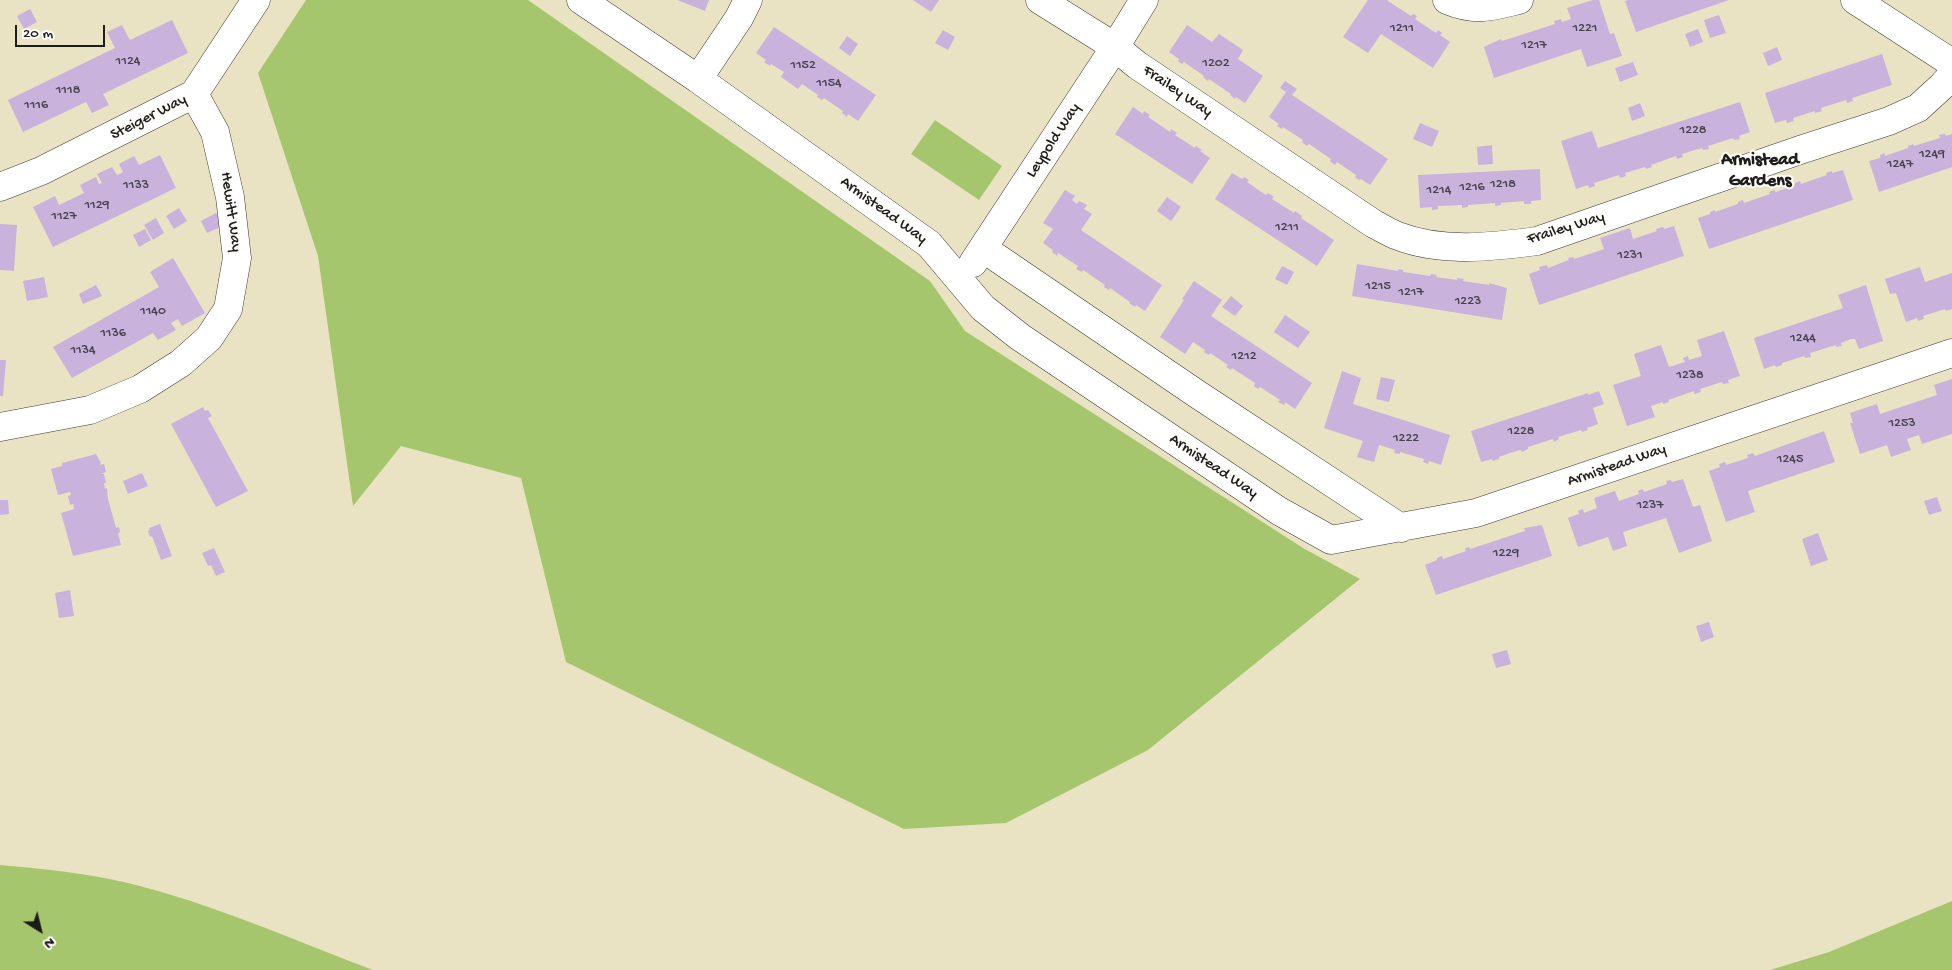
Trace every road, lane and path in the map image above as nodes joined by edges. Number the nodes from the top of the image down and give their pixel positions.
1 (256, 0) edge
2 (581, 0) edge
3 (748, 0) edge
4 (1040, 0) edge
5 (1144, 0) edge
6 (1447, 0) edge
7 (1519, 0) edge
8 (1855, 0) edge
9 (1116, 47) junction
10 (1952, 64) edge
11 (1952, 75) edge
12 (698, 79) junction
13 (194, 94) junction
14 (0, 187) edge
15 (984, 249) junction
16 (961, 280) junction
17 (1952, 353) edge
18 (0, 427) edge
19 (1401, 528) junction

1 - 13 street, Steiger Way
2 - 12 street, Armistead Way
3 - 12 street
4 - 9 street, Frailey Way
5 - 9 street, Leypold Way
6 - 7 street
8 - 10 street
9 - 11 street, Frailey Way
9 - 15 street, Leypold Way
12 - 16 street, Armistead Way
13 - 14 street, Steiger Way
13 - 18 street, Hewitt Way
15 - 16 street, Leypold Way
15 - 19 street
16 - 19 street, Armistead Way
17 - 19 street, Armistead Way

